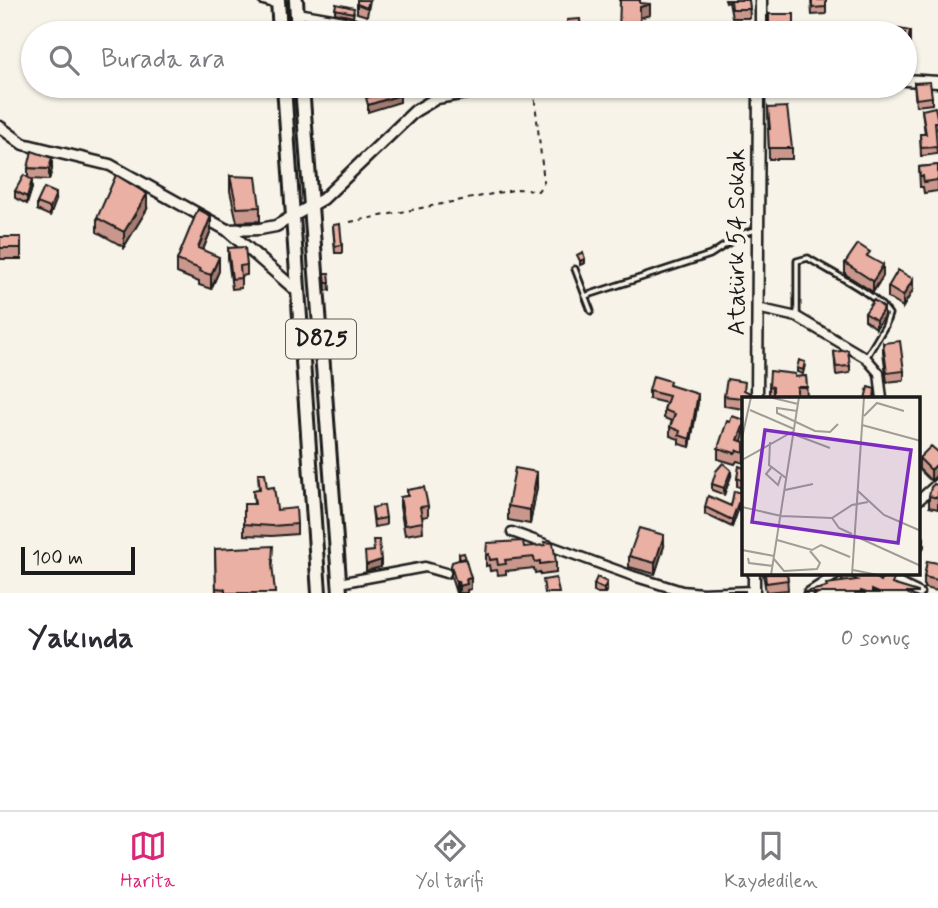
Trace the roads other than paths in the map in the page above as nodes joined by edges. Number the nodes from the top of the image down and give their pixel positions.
1 (263, 0) edge
2 (761, 0) edge
3 (278, 2) edge
4 (297, 7) edge
5 (279, 21) edge
6 (346, 21) edge
7 (761, 21) edge
8 (917, 80) edge
9 (938, 81) edge
10 (285, 98) edge
11 (303, 98) edge
12 (437, 98) edge
13 (759, 98) edge
14 (0, 127) edge
15 (311, 206) junction
16 (292, 216) junction
17 (227, 230) junction
18 (758, 230) junction
19 (575, 269) dead end
20 (297, 291) junction
21 (585, 296) junction
22 (757, 308) junction
23 (591, 311) dead end
24 (797, 317) junction
25 (866, 358) junction
26 (757, 397) edge
27 (882, 397) edge
28 (938, 483) edge
29 (920, 498) edge
30 (512, 532) dead end
31 (446, 573) dead end
32 (834, 576) edge
33 (884, 576) edge
34 (340, 588) edge
35 (754, 592) edge
36 (319, 593) edge
37 (808, 593) edge
38 (919, 593) edge

1 - 3 street
2 - 7 street
3 - 5 highway
4 - 6 street
8 - 9 street
10 - 16 highway, D825
11 - 15 highway, D825
12 - 15 street
13 - 18 street, Atatürk 54 Sokak
14 - 17 street
15 - 16 street
15 - 34 highway, D825
16 - 17 street
16 - 20 highway, D825
17 - 20 street
18 - 21 lane
18 - 22 street, Atatürk 54 Sokak
19 - 21 lane
20 - 36 highway, D825
21 - 23 lane
22 - 24 street
22 - 26 street, Atatürk 54 Sokak
24 - 25 street
24 - 25 lane
25 - 27 street
28 - 29 street
30 - 35 street
31 - 34 street
32 - 37 street
33 - 38 street

